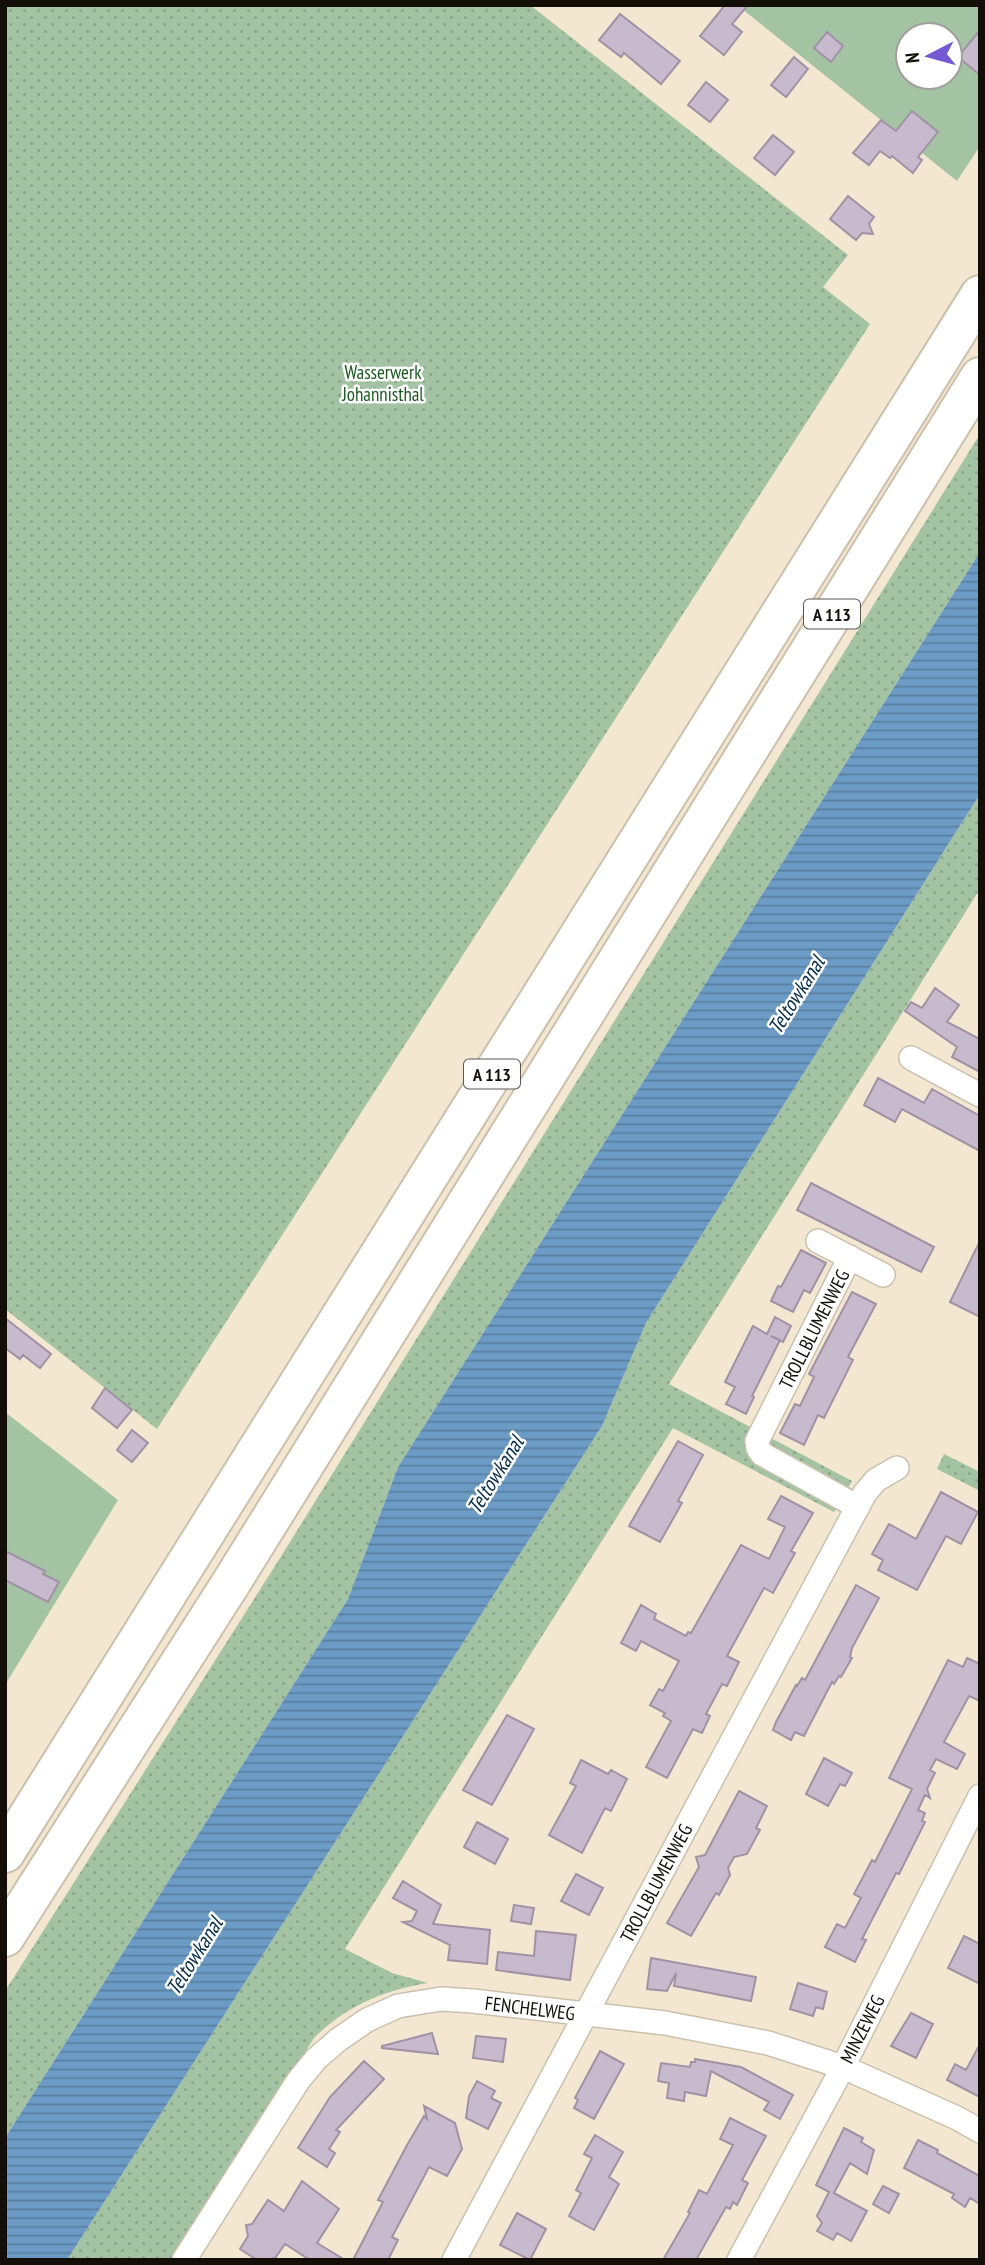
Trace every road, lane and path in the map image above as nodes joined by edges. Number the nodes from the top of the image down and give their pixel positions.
1 (980, 295) edge
2 (980, 377) edge
3 (911, 1058) dead end
4 (980, 1095) edge
5 (818, 1241) dead end
6 (850, 1257) junction
7 (883, 1275) dead end
8 (897, 1468) dead end
9 (858, 1507) junction
10 (980, 1796) edge
11 (5, 1853) edge
12 (5, 1937) edge
13 (586, 2014) junction
14 (843, 2067) junction
15 (980, 2132) edge
16 (184, 2260) edge
17 (454, 2260) edge
18 (739, 2260) edge

1 - 11 highway, A 113
2 - 12 highway, A 113
3 - 4 street
5 - 6 street, TROLLBLUMENWEG
6 - 7 street, TROLLBLUMENWEG
6 - 9 street, TROLLBLUMENWEG
8 - 9 street, TROLLBLUMENWEG
9 - 13 street, TROLLBLUMENWEG
10 - 14 street, MINZEWEG
13 - 14 street, FENCHELWEG
13 - 16 street, FENCHELWEG
13 - 17 street, TROLLBLUMENWEG
14 - 15 street, FENCHELWEG
14 - 18 street, MINZEWEG

